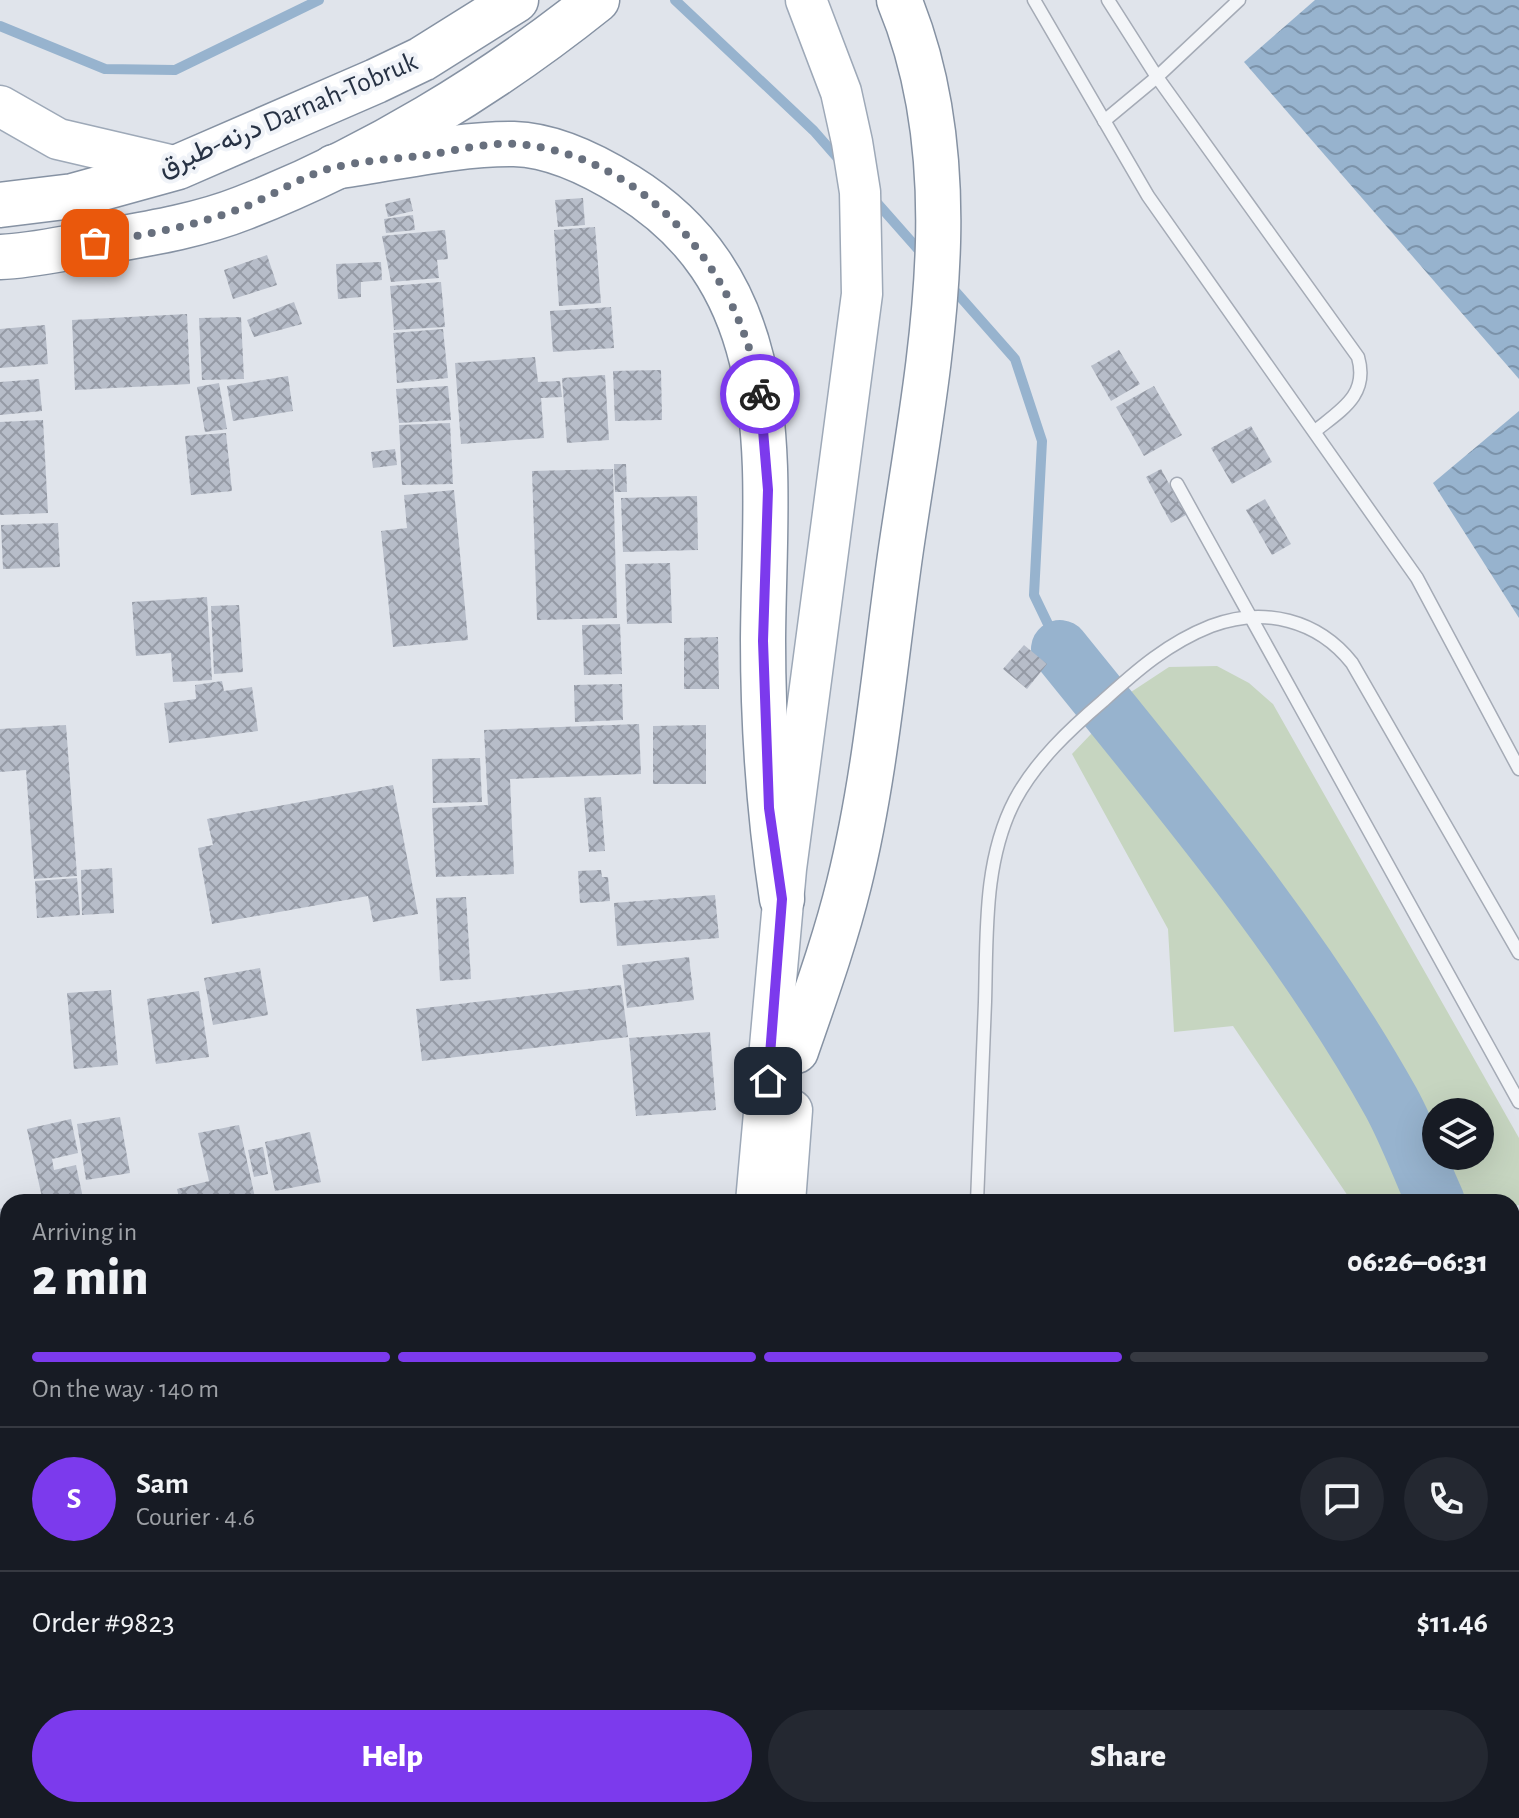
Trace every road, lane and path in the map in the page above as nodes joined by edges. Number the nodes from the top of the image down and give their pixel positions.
1 (516, 0) edge
2 (597, 0) edge
3 (806, 0) edge
4 (832, 0) edge
5 (899, 0) edge
6 (1034, 0) edge
7 (1108, 0) edge
8 (1239, 0) edge
9 (1157, 77) junction
10 (0, 106) edge
11 (1104, 121) junction
12 (178, 167) junction
13 (334, 167) junction
14 (0, 205) edge
15 (0, 257) edge
16 (858, 417) junction
17 (1315, 431) junction
18 (1177, 484) dead end
19 (1251, 617) junction
20 (1519, 769) edge
21 (782, 899) junction
22 (1519, 953) edge
23 (796, 1051) junction
24 (1519, 1102) edge
25 (757, 1194) edge
26 (786, 1194) edge
27 (977, 1194) edge

1 - 12 highway, درنه-طبرق Darnah-Tobruk
2 - 13 highway, درنه-طبرق Darnah-Tobruk
3 - 16 main road
4 - 16 main road
5 - 23 highway
6 - 11 lane
7 - 9 lane
8 - 9 lane
9 - 11 lane
9 - 17 lane
10 - 12 main road
11 - 17 lane
12 - 14 highway, درنه-طبرق Darnah-Tobruk
13 - 15 highway, درنه-طبرق Darnah-Tobruk
13 - 21 highway
16 - 21 main road
16 - 23 main road
17 - 20 lane
18 - 19 lane
19 - 22 lane
19 - 24 lane
19 - 27 lane
21 - 25 main road
23 - 26 main road

